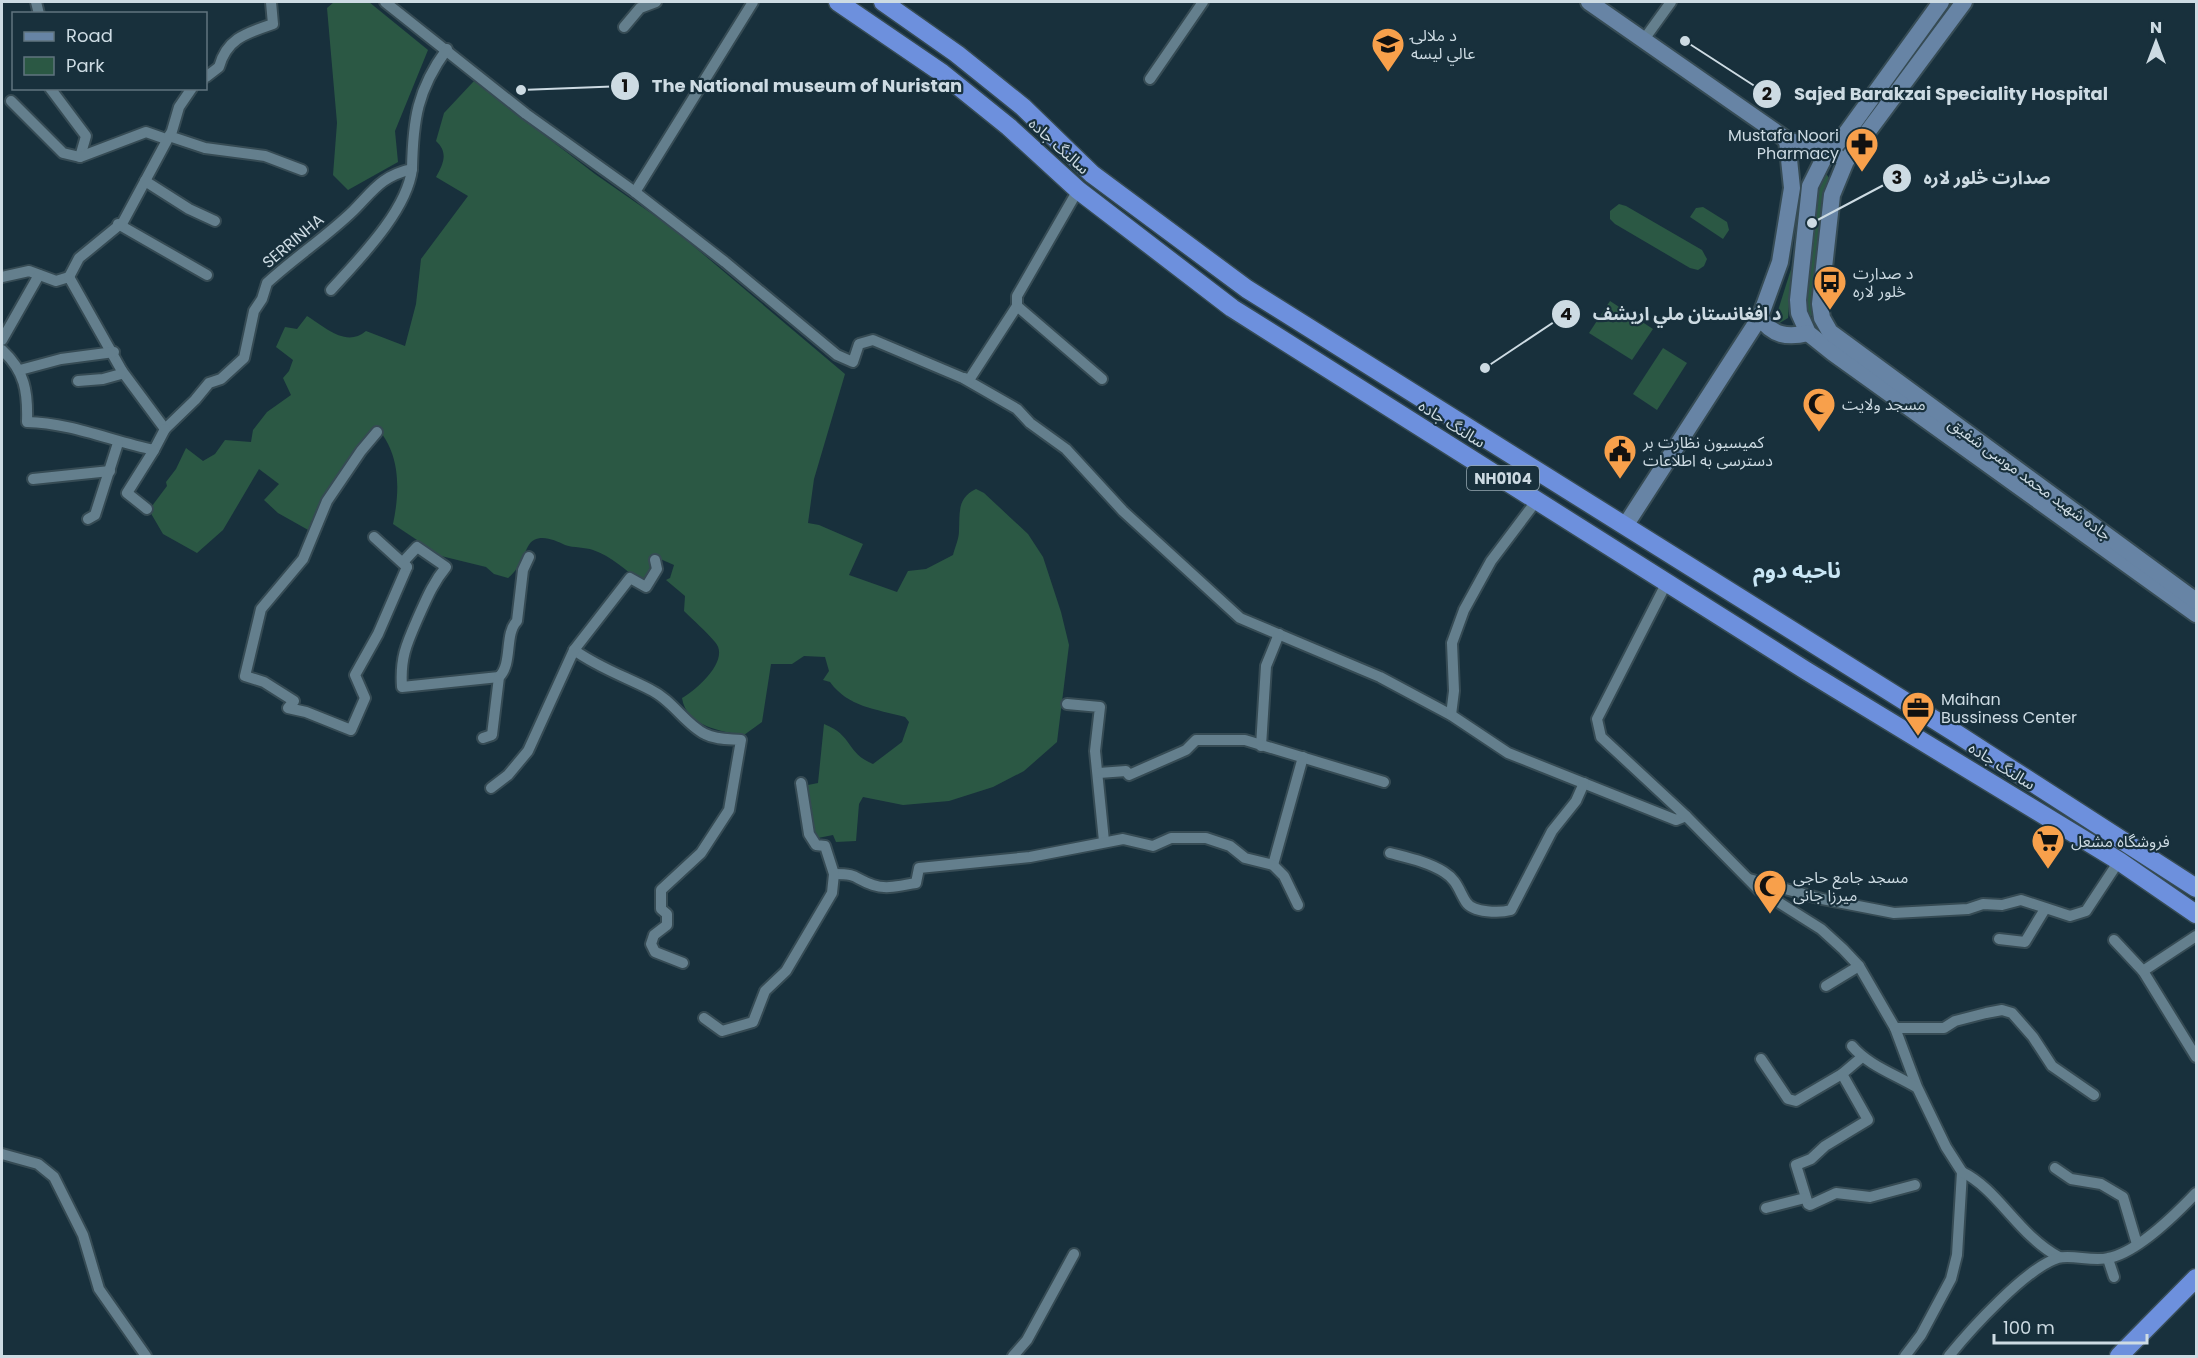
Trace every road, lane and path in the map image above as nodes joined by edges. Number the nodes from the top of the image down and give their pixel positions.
1 (271, 2) edge
2 (385, 2) edge
3 (656, 2) edge
4 (753, 2) edge
5 (838, 2) edge
6 (1203, 2) edge
7 (1590, 2) edge
8 (1671, 2) edge
9 (1941, 2) edge
10 (1964, 2) edge
11 (891, 4) edge
12 (624, 27) dead end
13 (1645, 38) junction
14 (447, 49) junction
15 (207, 76) edge
16 (1150, 79) dead end
17 (52, 90) edge
18 (191, 90) edge
19 (11, 101) dead end
20 (167, 137) junction
21 (1787, 140) junction
22 (1828, 155) junction
23 (80, 157) junction
24 (1846, 161) junction
25 (412, 169) junction
26 (302, 170) dead end
27 (145, 181) junction
28 (1792, 188) junction
29 (1078, 190) junction
30 (635, 192) junction
31 (215, 220) dead end
32 (118, 224) junction
33 (39, 275) junction
34 (207, 275) dead end
35 (2, 277) edge
36 (69, 278) junction
37 (331, 290) dead end
38 (1017, 306) junction
39 (1760, 317) junction
40 (1808, 333) junction
41 (2, 340) edge
42 (2, 350) edge
43 (114, 352) junction
44 (20, 370) junction
45 (122, 371) junction
46 (963, 378) junction
47 (1102, 379) dead end
48 (1392, 380) junction
49 (78, 381) dead end
50 (1379, 401) junction
51 (165, 429) junction
52 (377, 432) dead end
53 (118, 443) junction
54 (154, 450) junction
55 (110, 471) junction
56 (33, 479) dead end
57 (1537, 500) junction
58 (147, 509) dead end
59 (88, 519) dead end
60 (1625, 526) junction
61 (374, 537) dead end
62 (529, 557) dead end
63 (655, 560) dead end
64 (407, 567) junction
65 (1667, 582) junction
66 (2196, 601) edge
67 (2196, 614) edge
68 (1279, 634) junction
69 (574, 650) junction
70 (499, 677) junction
71 (1067, 704) dead end
72 (1451, 715) junction
73 (483, 738) dead end
74 (1261, 746) junction
75 (1303, 757) junction
76 (1099, 773) junction
77 (1384, 782) dead end
78 (801, 783) dead end
79 (1584, 783) junction
80 (491, 788) dead end
81 (1686, 816) junction
82 (1104, 841) junction
83 (1390, 853) dead end
84 (2119, 861) junction
85 (1273, 865) junction
86 (834, 874) junction
87 (1749, 879) junction
88 (2196, 888) edge
89 (1298, 905) dead end
90 (2045, 909) junction
91 (2196, 914) edge
92 (2196, 936) edge
93 (2000, 939) dead end
94 (2114, 940) dead end
95 (683, 963) dead end
96 (1859, 966) junction
97 (2143, 971) junction
98 (1826, 986) dead end
99 (704, 1018) dead end
100 (1895, 1028) junction
101 (1852, 1046) dead end
102 (1862, 1057) junction
103 (2196, 1058) edge
104 (1761, 1059) dead end
105 (1842, 1074) junction
106 (1917, 1087) junction
107 (2094, 1095) dead end
108 (2, 1154) edge
109 (2055, 1168) dead end
110 (1962, 1172) junction
111 (1915, 1185) dead end
112 (2196, 1193) edge
113 (1805, 1198) junction
114 (1766, 1208) dead end
115 (2137, 1244) junction
116 (1074, 1254) dead end
117 (2059, 1257) junction
118 (2108, 1258) junction
119 (2114, 1277) dead end
120 (2196, 1278) edge
121 (146, 1356) edge
122 (1013, 1356) edge
123 (1905, 1356) edge
124 (1949, 1356) edge
125 (2119, 1356) edge

1 - 15 street
2 - 14 street
3 - 12 street
4 - 30 street
5 - 29 highway, سالنگ جاده / NH0104
6 - 16 street
7 - 13 main road
8 - 13 street
9 - 22 main road
10 - 24 main road
11 - 48 highway, سالنگ جاده / NH0104
13 - 21 main road
14 - 25 street
14 - 30 street
17 - 23 street
18 - 20 street
19 - 23 street
20 - 23 street
20 - 26 street
20 - 27 street
21 - 22 main road
21 - 28 main road
22 - 24 main road
22 - 28 main road
22 - 40 main road
24 - 66 main road, جاده شهید محمد موسی شفیق
25 - 37 street
25 - 51 street, SERRINHA
27 - 31 street
27 - 32 street
28 - 39 main road
29 - 38 street
29 - 50 highway, سالنگ جاده / NH0104
30 - 46 street
32 - 34 street
32 - 36 street
33 - 35 street
33 - 36 street
33 - 41 street
36 - 43 street
38 - 46 street
38 - 47 street
39 - 40 main road
39 - 60 main road
40 - 67 main road, جاده شهید محمد موسی شفیق
42 - 44 street
43 - 44 street
43 - 45 street
44 - 53 street
45 - 49 street
45 - 51 street
46 - 68 street
48 - 50 highway
48 - 60 highway, سالنگ جاده / NH0104
50 - 57 highway, سالنگ جاده / NH0104
51 - 54 street, SERRINHA
52 - 64 street
53 - 54 street
53 - 55 street
54 - 58 street, SERRINHA
55 - 56 street
55 - 59 street
57 - 65 highway, سالنگ جاده / NH0104
57 - 72 street
60 - 88 highway, سالنگ جاده / NH0104
61 - 64 street
62 - 70 street
63 - 69 street
64 - 70 street
65 - 81 street
65 - 84 highway, سالنگ جاده / NH0104
68 - 72 street
68 - 74 street
69 - 80 street
69 - 95 street
70 - 73 street
71 - 76 street
72 - 79 street
74 - 75 street
74 - 76 street
75 - 77 street
75 - 85 street
76 - 82 street
78 - 86 street
79 - 81 street
79 - 83 street
81 - 87 street
82 - 85 street
82 - 86 street
84 - 90 street
84 - 91 highway, سالنگ جاده / NH0104
85 - 89 street
86 - 99 street
87 - 90 street
87 - 96 street
90 - 93 street
92 - 97 street
94 - 97 street
96 - 98 street
96 - 100 street
97 - 103 street
100 - 106 street
100 - 107 street
101 - 102 street
102 - 105 street
102 - 106 street
104 - 105 street
105 - 113 street
106 - 110 street
108 - 121 street
109 - 115 street
110 - 117 street
110 - 123 street
111 - 113 street
112 - 115 street
113 - 114 street
115 - 118 street
116 - 122 street
117 - 118 street
117 - 124 street
118 - 119 street
120 - 125 highway

